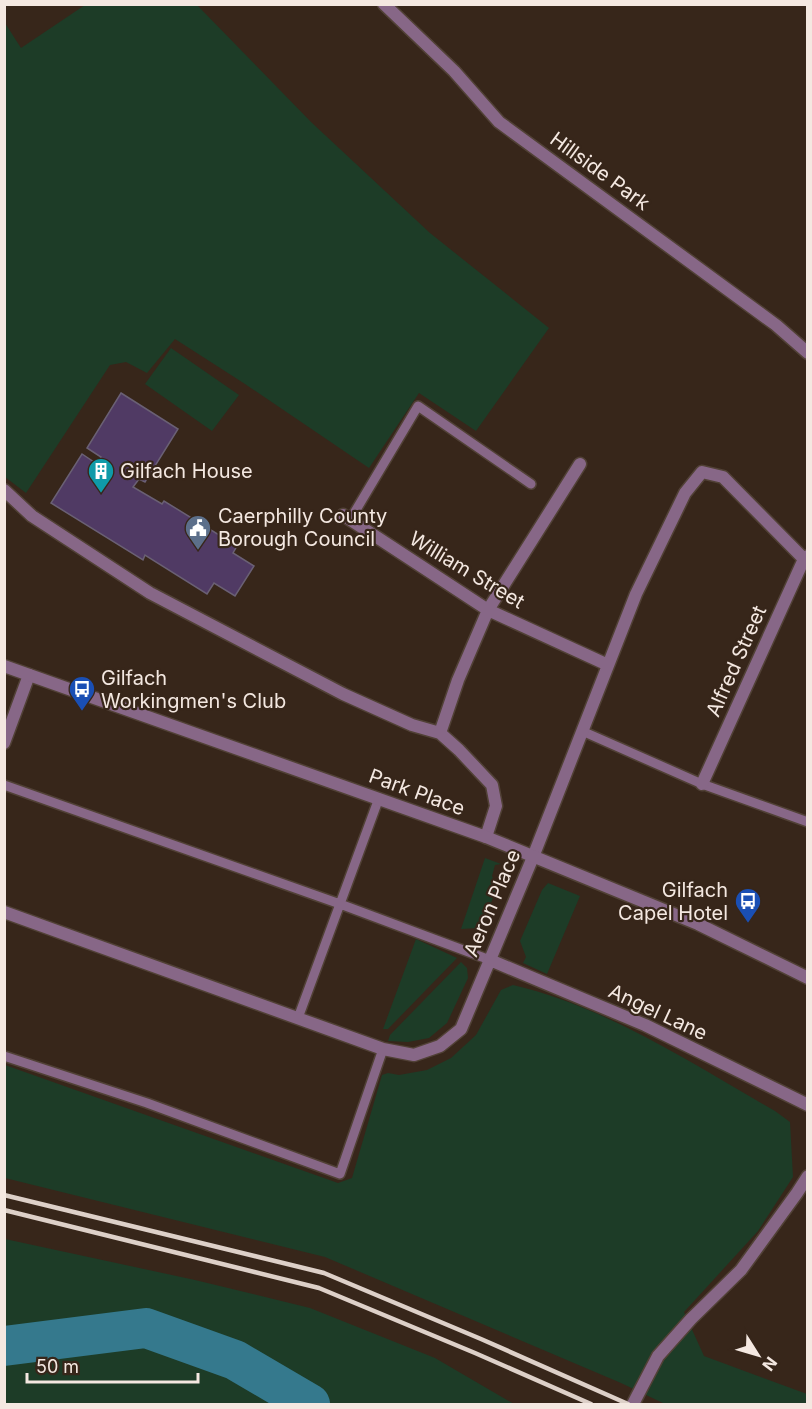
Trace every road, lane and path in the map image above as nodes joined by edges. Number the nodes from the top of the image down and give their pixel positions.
1 (384, 4) edge
2 (807, 353) edge
3 (580, 464) dead end
4 (531, 484) dead end
5 (5, 490) edge
6 (347, 518) joint
7 (806, 559) edge
8 (488, 610) junction
9 (608, 665) junction
10 (4, 666) edge
11 (29, 675) junction
12 (582, 731) junction
13 (440, 733) junction
14 (4, 743) edge
15 (702, 784) junction
16 (4, 785) edge
17 (379, 798) junction
18 (807, 822) edge
19 (486, 837) junction
20 (533, 857) junction
21 (340, 904) junction
22 (4, 912) edge
23 (490, 960) junction
24 (807, 978) edge
25 (298, 1018) junction
26 (383, 1049) junction
27 (4, 1056) edge
28 (807, 1105) edge
29 (807, 1176) edge
30 (633, 1404) edge

1 - 2 street, Hillside Park
3 - 8 street
4 - 6 lane
5 - 13 street
6 - 8 street, William Street
7 - 9 street, Aeron Place
7 - 15 street, Alfred Street
8 - 9 street, William Street
8 - 13 street
9 - 12 street, Aeron Place
10 - 11 street, Park Place
11 - 14 street
11 - 17 street, Park Place
12 - 15 lane
12 - 20 street, Aeron Place
13 - 19 street
15 - 18 lane
16 - 21 lane
17 - 19 street, Park Place
17 - 21 lane
19 - 20 street, Park Place
20 - 23 street, Aeron Place
20 - 24 street, Park Place
21 - 23 lane
21 - 25 lane
22 - 25 street, Aeron Place
23 - 26 street, Aeron Place
23 - 28 street, Angel Lane
25 - 26 street, Aeron Place
26 - 27 lane
29 - 30 street

